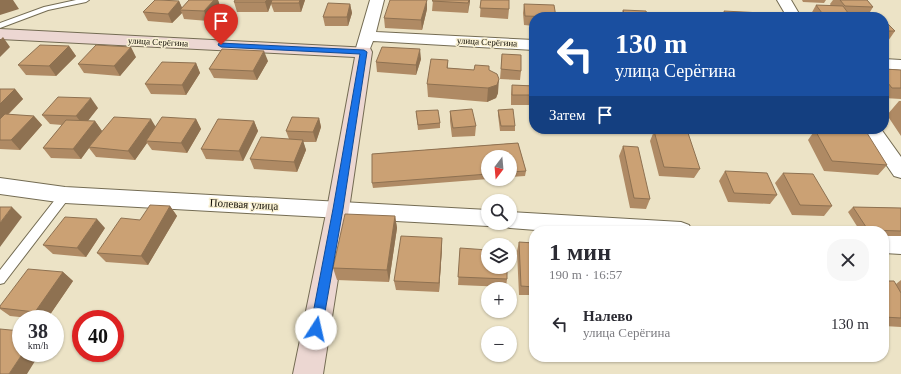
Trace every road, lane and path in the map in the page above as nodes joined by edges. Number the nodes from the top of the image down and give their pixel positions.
1 (86, 0) edge
2 (377, 0) edge
3 (784, 0) edge
4 (791, 12) edge
5 (0, 26) edge
6 (0, 34) edge
7 (366, 44) junction
8 (529, 45) edge
9 (889, 65) edge
10 (901, 66) edge
11 (875, 134) edge
12 (901, 171) edge
13 (0, 186) edge
14 (66, 195) junction
15 (338, 209) junction
16 (481, 218) edge
17 (517, 220) edge
18 (603, 226) edge
19 (889, 244) edge
20 (901, 245) edge
21 (0, 279) edge
22 (308, 374) edge

1 - 5 lane
2 - 7 street
3 - 4 street
6 - 7 street, улица Серёгина
7 - 8 street, улица Серёгина
7 - 15 street
9 - 10 street
11 - 12 street
13 - 14 street, Полевая улица
14 - 15 street, Полевая улица
14 - 21 lane
15 - 16 street, Полевая улица
15 - 22 street
17 - 18 street
19 - 20 street

